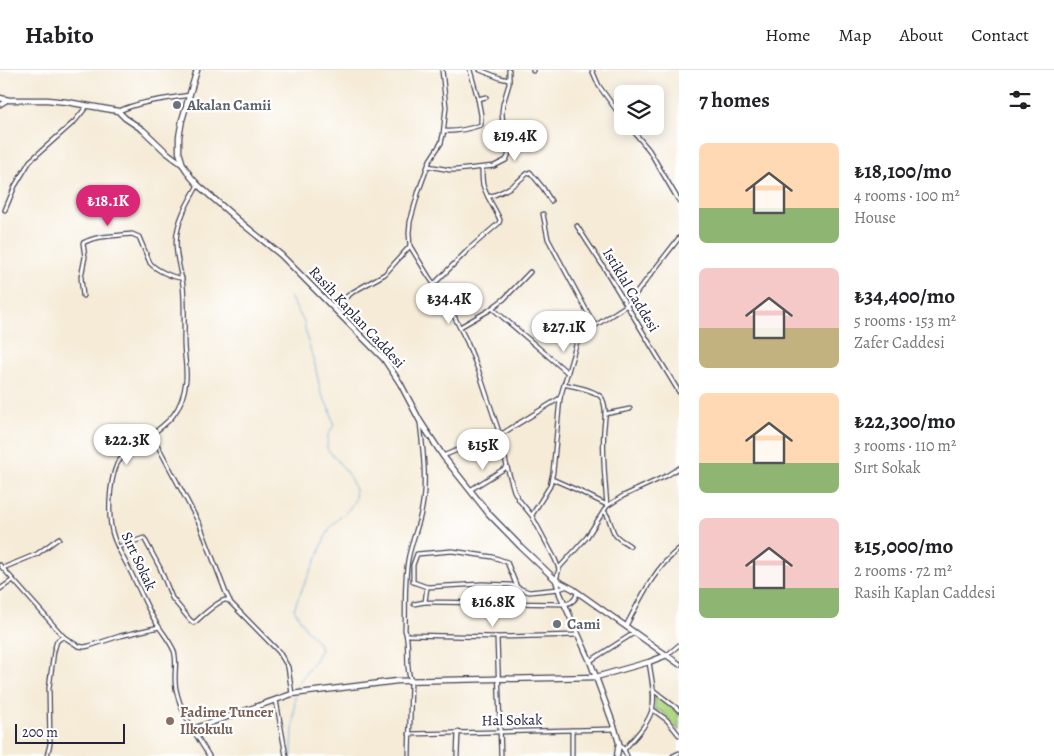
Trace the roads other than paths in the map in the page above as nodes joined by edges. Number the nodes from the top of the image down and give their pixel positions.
1 (197, 70) edge
2 (442, 70) edge
3 (470, 70) edge
4 (480, 70) edge
5 (509, 70) edge
6 (592, 70) edge
7 (509, 80) junction
8 (190, 95) junction
9 (486, 97) dead end
10 (0, 98) edge
11 (478, 99) junction
12 (9, 100) junction
13 (0, 105) edge
14 (87, 106) junction
15 (614, 107) edge
16 (118, 111) junction
17 (444, 131) junction
18 (636, 135) edge
19 (183, 165) junction
20 (428, 166) junction
21 (482, 168) junction
22 (198, 186) junction
23 (488, 197) junction
24 (551, 201) dead end
25 (679, 201) edge
26 (5, 210) dead end
27 (543, 214) dead end
28 (577, 226) dead end
29 (679, 238) edge
30 (410, 246) junction
31 (530, 272) dead end
32 (182, 278) junction
33 (434, 284) junction
34 (83, 296) dead end
35 (627, 305) junction
36 (334, 308) junction
37 (492, 308) junction
38 (595, 326) junction
39 (460, 327) junction
40 (568, 373) junction
41 (564, 384) junction
42 (679, 392) edge
43 (560, 398) junction
44 (630, 409) dead end
45 (605, 414) junction
46 (420, 421) junction
47 (152, 435) junction
48 (500, 435) junction
49 (443, 456) junction
50 (507, 467) junction
51 (679, 468) edge
52 (552, 479) junction
53 (470, 490) junction
54 (607, 506) junction
55 (604, 511) junction
56 (532, 516) junction
57 (59, 538) dead end
58 (630, 546) dead end
59 (118, 547) junction
60 (679, 550) edge
61 (2, 566) edge
62 (559, 569) junction
63 (14, 580) junction
64 (556, 580) junction
65 (568, 586) junction
66 (427, 587) junction
67 (517, 587) junction
68 (0, 589) edge
69 (559, 589) junction
70 (577, 593) junction
71 (230, 602) junction
72 (425, 602) junction
73 (414, 604) dead end
74 (565, 604) junction
75 (626, 626) junction
76 (159, 627) junction
77 (634, 633) junction
78 (407, 635) junction
79 (579, 635) junction
80 (64, 637) junction
81 (497, 637) junction
82 (679, 645) edge
83 (667, 656) junction
84 (590, 661) junction
85 (649, 662) junction
86 (679, 664) edge
87 (596, 677) junction
88 (499, 679) junction
89 (411, 681) junction
90 (652, 689) junction
91 (292, 694) junction
92 (276, 700) junction
93 (652, 709) junction
94 (679, 710) edge
95 (193, 729) junction
96 (615, 729) junction
97 (572, 730) junction
98 (458, 732) junction
99 (501, 732) junction
100 (409, 734) junction
101 (679, 735) edge
102 (618, 743) junction
103 (624, 750) junction
104 (679, 754) edge
105 (47, 756) edge
106 (209, 756) edge
107 (286, 756) edge
108 (409, 756) edge
109 (457, 756) edge
110 (501, 756) edge
111 (572, 756) edge
112 (617, 756) edge
113 (627, 756) edge
114 (673, 756) edge

1 - 8 street, Rasih Kaplan Caddesi
2 - 17 street
3 - 11 street
4 - 7 street
5 - 7 street
6 - 15 street
7 - 21 street
8 - 16 street
8 - 19 street, Rasih Kaplan Caddesi
9 - 11 street
10 - 12 street
11 - 17 street
12 - 13 street
12 - 14 street
14 - 16 street
14 - 26 street
16 - 19 street
17 - 20 street
18 - 25 street
19 - 22 street, Rasih Kaplan Caddesi
20 - 21 street
20 - 30 street
21 - 23 street
22 - 32 street, Sırt Sokak
22 - 36 street, Rasih Kaplan Caddesi
23 - 24 street
23 - 33 street
27 - 38 street
28 - 35 street, Istiklal Caddesi
29 - 35 street
30 - 33 street
30 - 36 street
31 - 37 street
32 - 34 street
32 - 47 street, Sırt Sokak
33 - 39 street
35 - 38 street
35 - 42 street, Istiklal Caddesi
36 - 46 street, Rasih Kaplan Caddesi
37 - 39 street
37 - 40 street
38 - 40 street
39 - 48 street
40 - 41 street
41 - 43 street
41 - 45 street
43 - 48 street
43 - 52 street
44 - 45 street
45 - 54 street
46 - 49 street, Rasih Kaplan Caddesi
46 - 78 street
47 - 59 street, Sırt Sokak
47 - 71 street
48 - 49 street
48 - 50 street
49 - 53 street, Rasih Kaplan Caddesi
50 - 53 street
50 - 56 street
51 - 54 street
52 - 54 street
52 - 56 street
53 - 64 street, Rasih Kaplan Caddesi
54 - 55 street
55 - 58 street
55 - 62 street
56 - 62 street
57 - 61 street
59 - 71 street
59 - 76 street, Sırt Sokak
60 - 75 street
61 - 63 street
62 - 64 street
63 - 68 street
63 - 80 street
64 - 65 street, Rasih Kaplan Caddesi
64 - 69 street
65 - 69 street
65 - 70 street, Rasih Kaplan Caddesi
66 - 67 street
66 - 67 street
66 - 72 street
67 - 69 street
69 - 74 street
70 - 74 street
70 - 75 street, Rasih Kaplan Caddesi
71 - 91 street
72 - 73 street
72 - 74 street
74 - 79 street
75 - 77 street, Rasih Kaplan Caddesi
76 - 80 street
76 - 95 street, Sırt Sokak
77 - 83 street, Rasih Kaplan Caddesi
77 - 84 street
78 - 81 street
78 - 89 street
79 - 81 street
79 - 84 street
80 - 105 street
81 - 88 street
82 - 83 street
83 - 85 street
83 - 86 street, Rasih Kaplan Caddesi
84 - 87 street
85 - 87 street
85 - 90 street
87 - 88 street
87 - 96 street
88 - 89 street
88 - 99 street
89 - 91 street
89 - 100 street
90 - 93 street
90 - 94 street
91 - 92 street
92 - 95 street
92 - 107 street
93 - 101 street
93 - 103 street
95 - 106 street, Sırt Sokak
96 - 97 street, Hal Sokak
96 - 102 street
97 - 99 street, Hal Sokak
97 - 111 street
98 - 99 street, Hal Sokak
98 - 100 street, Hal Sokak
98 - 109 street
99 - 110 street
100 - 108 street
102 - 103 street
102 - 112 street
103 - 113 street
104 - 114 street

